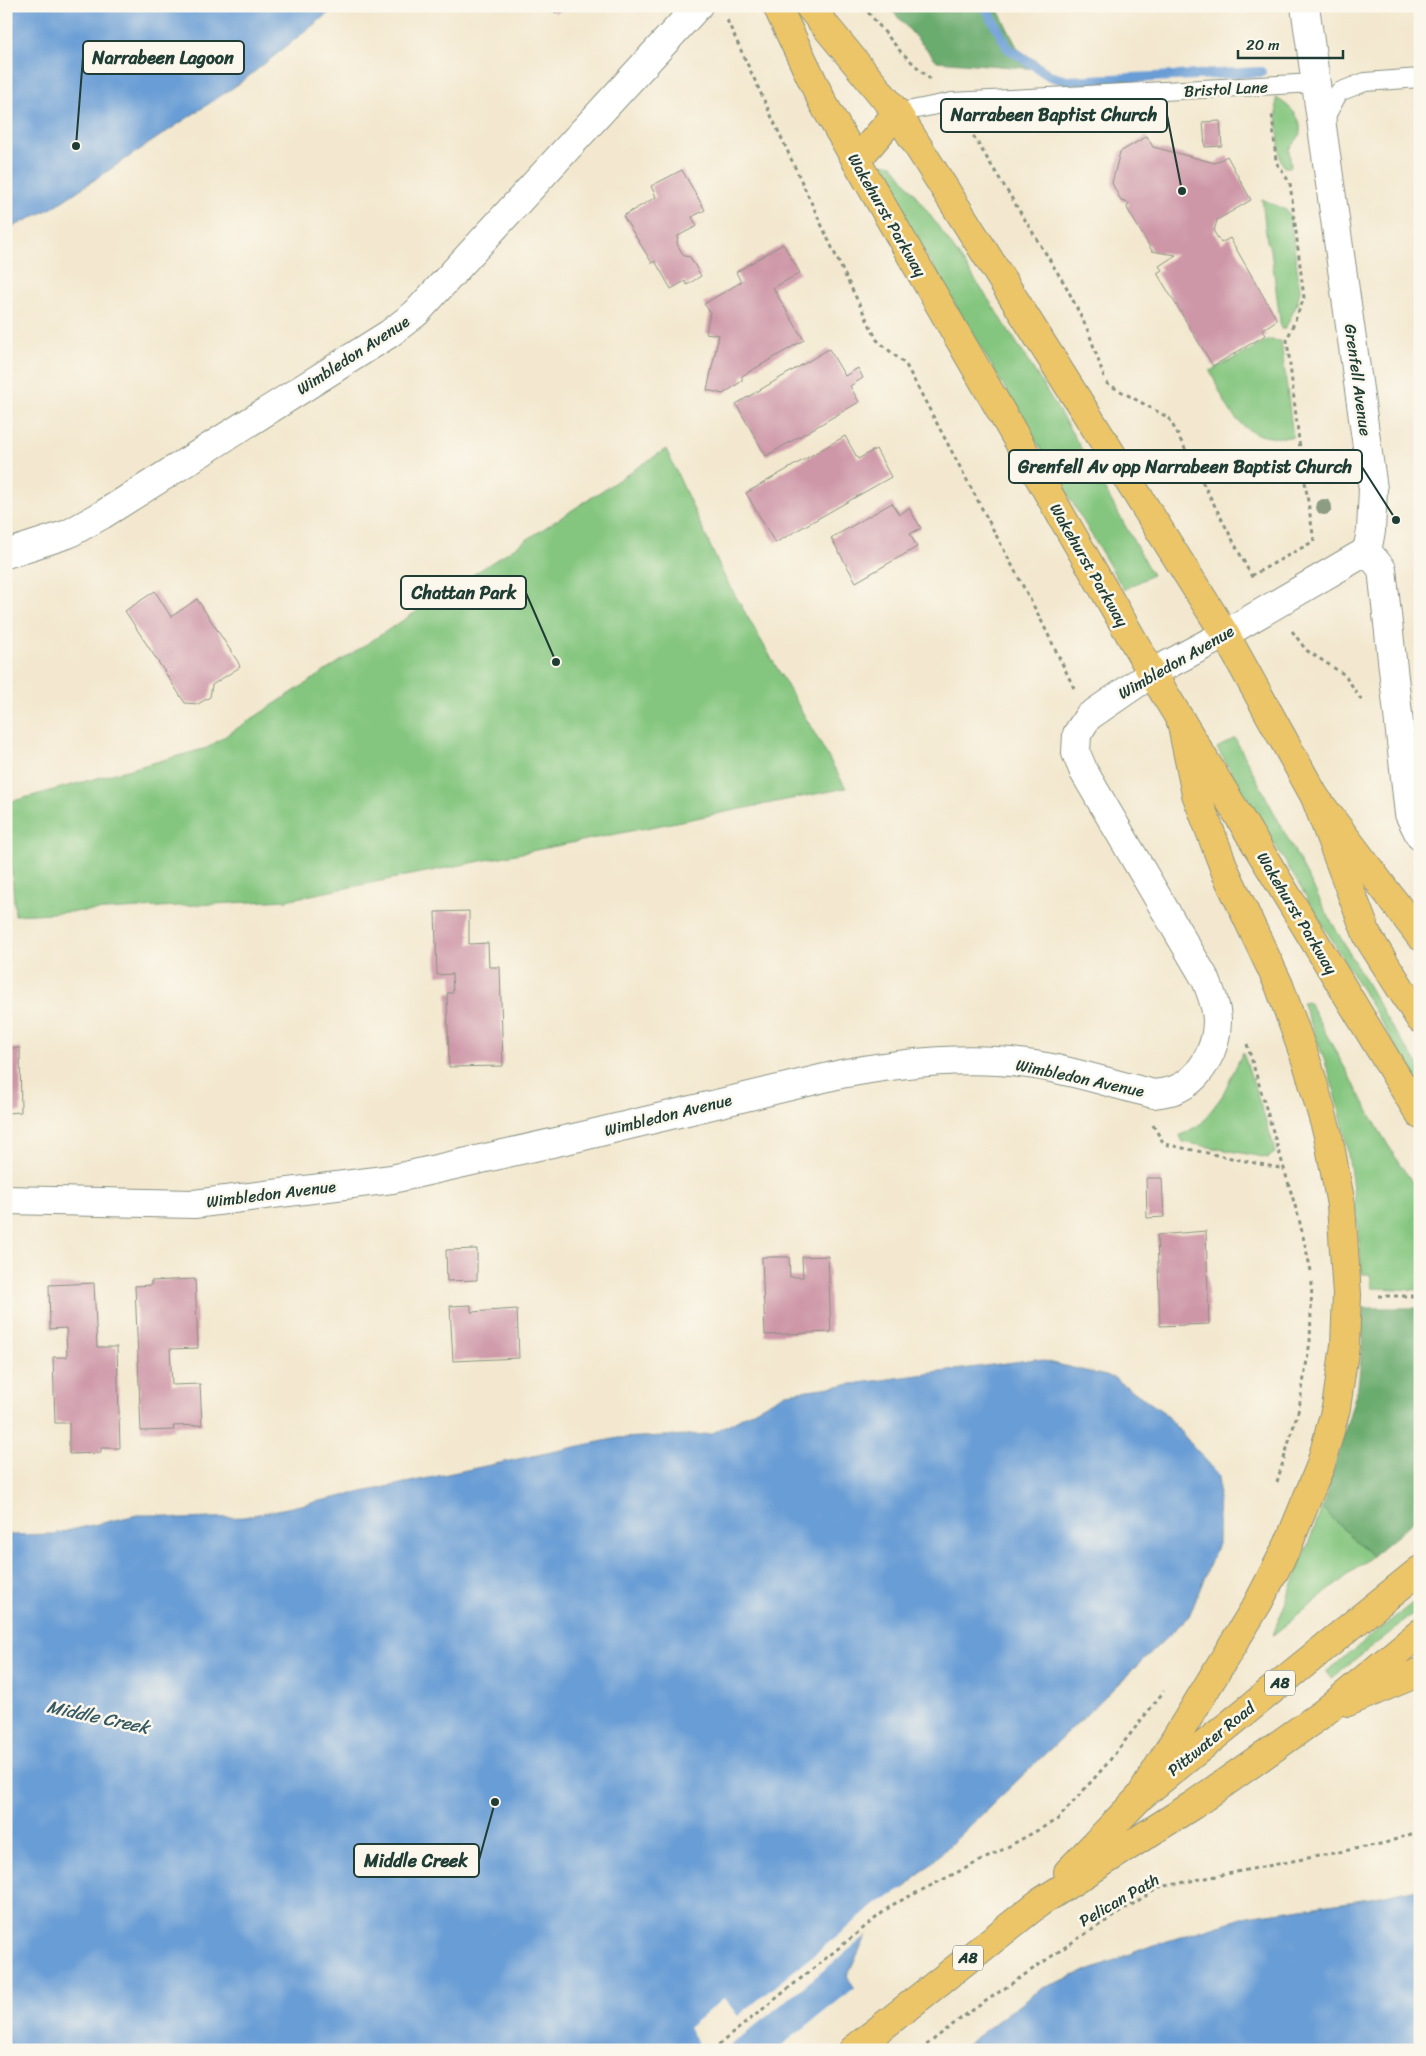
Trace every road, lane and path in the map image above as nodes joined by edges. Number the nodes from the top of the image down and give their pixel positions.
1 (698, 6) edge
2 (777, 6) edge
3 (809, 6) edge
4 (862, 6) edge
5 (1306, 6) edge
6 (724, 13) dead end
7 (1420, 78) edge
8 (1316, 83) junction
9 (1270, 87) junction
10 (952, 102) junction
11 (896, 113) junction
12 (1324, 134) junction
13 (856, 161) junction
14 (1367, 551) junction
15 (6, 554) edge
16 (1251, 576) junction
17 (1268, 608) junction
18 (1225, 634) junction
19 (1152, 673) junction
20 (1363, 704) dead end
21 (1088, 717) junction
22 (1181, 721) junction
23 (1315, 797) junction
24 (1420, 836) edge
25 (1420, 936) edge
26 (1420, 1019) edge
27 (1245, 1037) dead end
28 (1132, 1089) junction
29 (1420, 1115) edge
30 (1284, 1169) junction
31 (6, 1200) edge
32 (1376, 1296) dead end
33 (1420, 1296) edge
34 (1276, 1483) dead end
35 (1420, 1570) edge
36 (1420, 1633) edge
37 (1420, 1672) edge
38 (1164, 1691) dead end
39 (1322, 1714) junction
40 (1140, 1797) junction
41 (1420, 1830) edge
42 (1039, 1903) junction
43 (921, 2048) edge
44 (712, 2050) edge
45 (853, 2050) edge

1 - 15 street, Wimbledon Avenue
2 - 13 main road, Wakehurst Parkway
3 - 11 main road
4 - 10 path
5 - 8 street, Grenfell Avenue
6 - 21 path
7 - 12 lane
8 - 9 lane, Bristol Lane
8 - 12 street, Grenfell Avenue
9 - 10 lane, Bristol Lane
9 - 16 path
10 - 11 lane, Bristol Lane
10 - 16 path
11 - 13 main road
11 - 18 main road
12 - 14 street, Grenfell Avenue
13 - 19 main road, Wakehurst Parkway
14 - 17 street, Wimbledon Avenue
14 - 24 street
16 - 17 path
17 - 18 street, Wimbledon Avenue
17 - 20 path
18 - 19 street, Wimbledon Avenue
18 - 23 main road
19 - 21 street, Wimbledon Avenue
19 - 22 main road, Wakehurst Parkway
21 - 28 street, Wimbledon Avenue
22 - 29 main road, Wakehurst Parkway
22 - 40 main road
23 - 25 main road
23 - 26 main road
27 - 30 path
28 - 30 path
28 - 31 street, Wimbledon Avenue
30 - 34 path
32 - 33 path
35 - 40 main road, Pittwater Road / A8
36 - 39 main road, Pittwater Road / A8
37 - 39 main road, Pittwater Road / A8
38 - 44 path
39 - 42 main road, Pittwater Road / A8
40 - 42 main road, Pittwater Road / A8
41 - 43 path, Pelican Path
42 - 45 main road, Pittwater Road / A8

